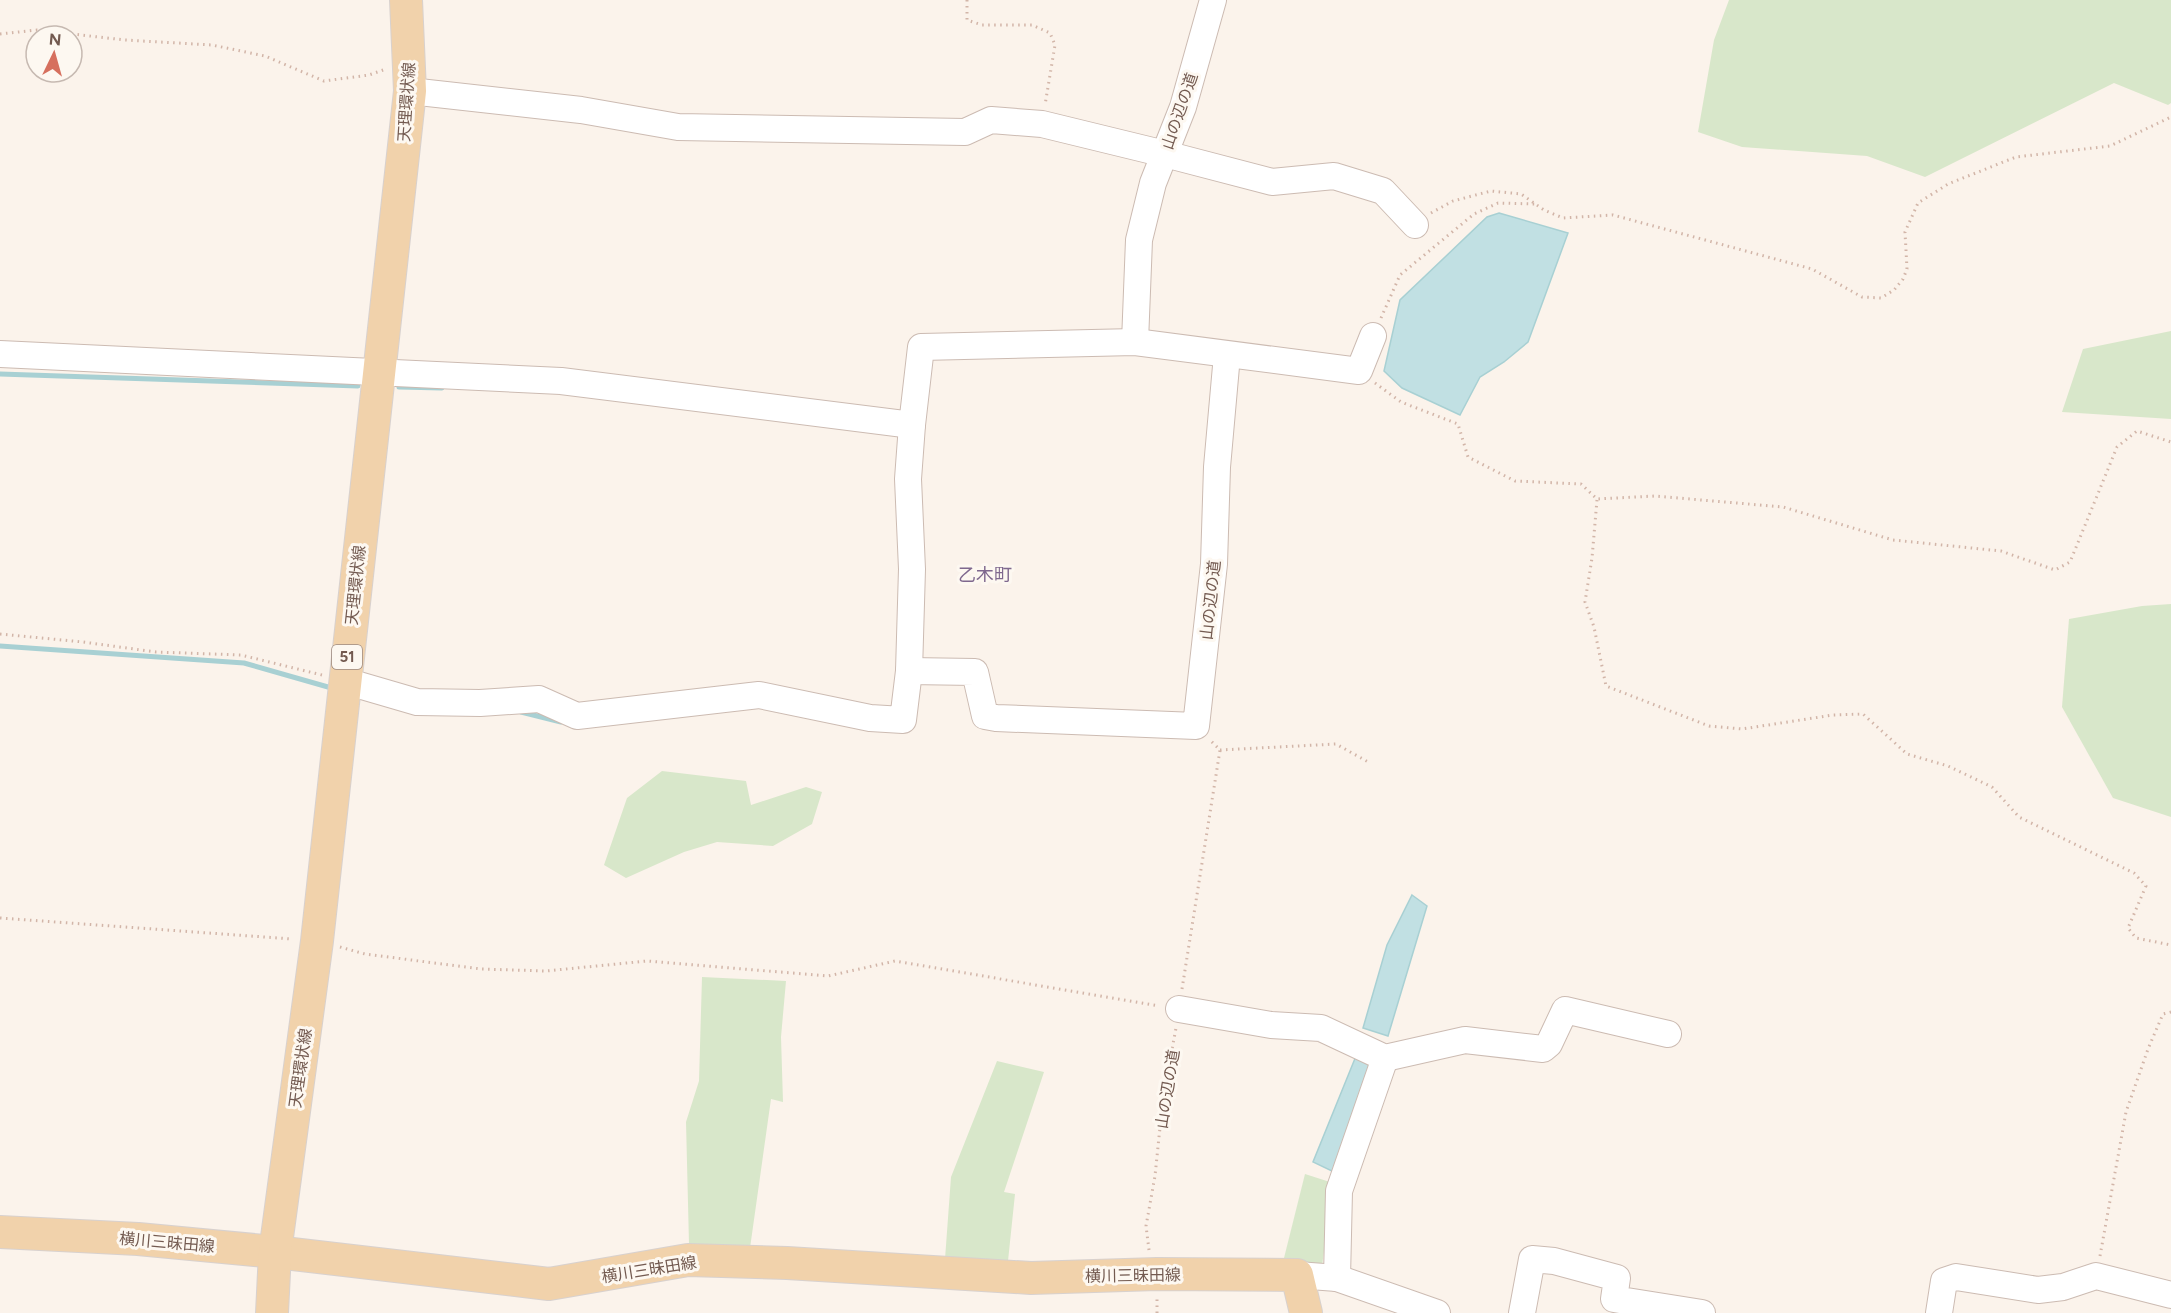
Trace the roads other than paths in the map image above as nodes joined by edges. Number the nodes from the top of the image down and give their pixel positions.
1 (406, 0) edge
2 (1213, 0) edge
3 (410, 91) junction
4 (1164, 154) junction
5 (1415, 225) road end
6 (1372, 336) road end
7 (1135, 342) junction
8 (0, 354) edge
9 (1227, 355) junction
10 (379, 373) junction
11 (912, 425) junction
12 (909, 671) junction
13 (345, 681) junction
14 (1179, 1009) road end
15 (1668, 1034) dead end
16 (1385, 1058) junction
17 (0, 1232) edge
18 (275, 1252) junction
19 (1297, 1275) junction
20 (1337, 1278) junction
21 (2171, 1295) edge
22 (272, 1313) edge
23 (1306, 1313) edge
24 (1437, 1313) edge
25 (1522, 1313) edge
26 (1702, 1313) edge
27 (1939, 1313) edge

1 - 3 main road, 天理環状線 / 51
2 - 4 street, 山の辺の道
3 - 4 street
3 - 10 main road, 天理環状線 / 51
4 - 5 street
4 - 7 street, 山の辺の道
6 - 9 street
7 - 9 street
7 - 11 street
8 - 10 street
9 - 12 street, 山の辺の道
10 - 11 street
10 - 13 main road, 天理環状線 / 51
11 - 12 street
12 - 13 street
13 - 18 main road, 天理環状線 / 51
14 - 16 street
15 - 16 street
16 - 20 street
17 - 18 main road, 横川三昧田線
18 - 19 main road, 横川三昧田線
18 - 22 main road, 天理環状線 / 51
19 - 20 street
19 - 23 main road
20 - 24 street
21 - 27 street
25 - 26 street

